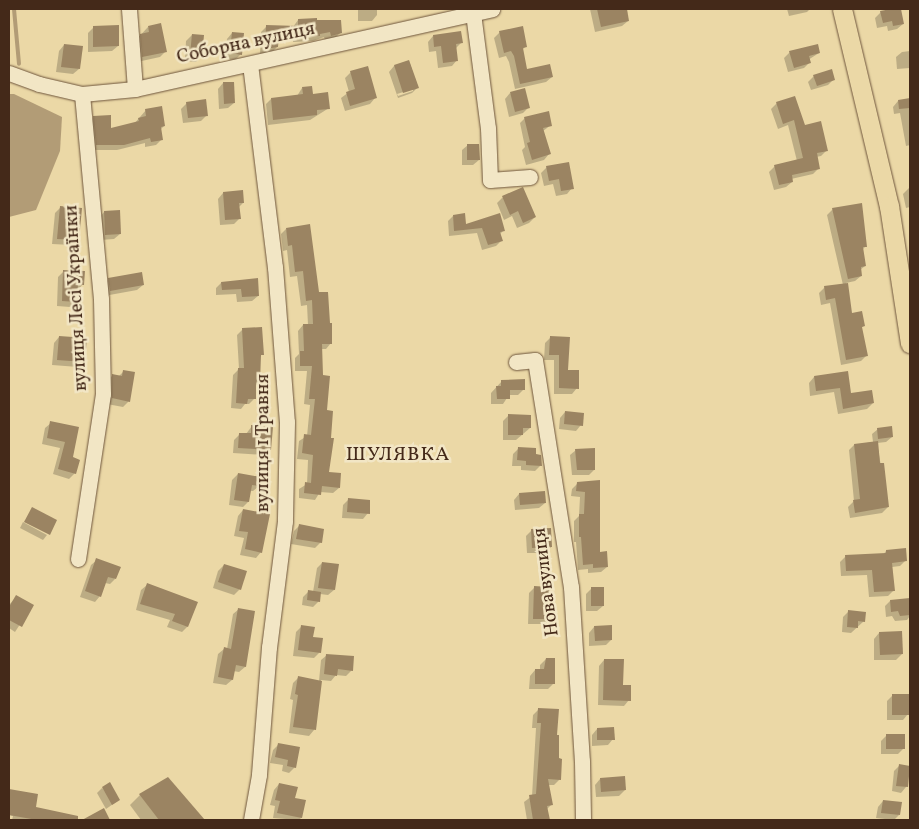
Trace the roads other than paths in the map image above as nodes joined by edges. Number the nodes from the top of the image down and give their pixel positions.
1 (129, 9) edge
2 (492, 9) edge
3 (842, 9) edge
4 (473, 13) junction
5 (250, 64) junction
6 (9, 73) edge
7 (135, 89) junction
8 (82, 94) junction
9 (530, 177) dead end
10 (910, 343) edge
11 (516, 362) dead end
12 (78, 559) dead end
13 (251, 820) edge
14 (583, 820) edge

1 - 7 street
2 - 4 street, Соборна вулиця
3 - 10 main road
4 - 5 street, Соборна вулиця
4 - 9 street
5 - 7 street, Соборна вулиця
5 - 13 street, вулиця 1 Травня
6 - 8 street, Соборна вулиця
7 - 8 street, Соборна вулиця
8 - 12 street, вулиця Лесі Українки
11 - 14 street, Нова вулиця

